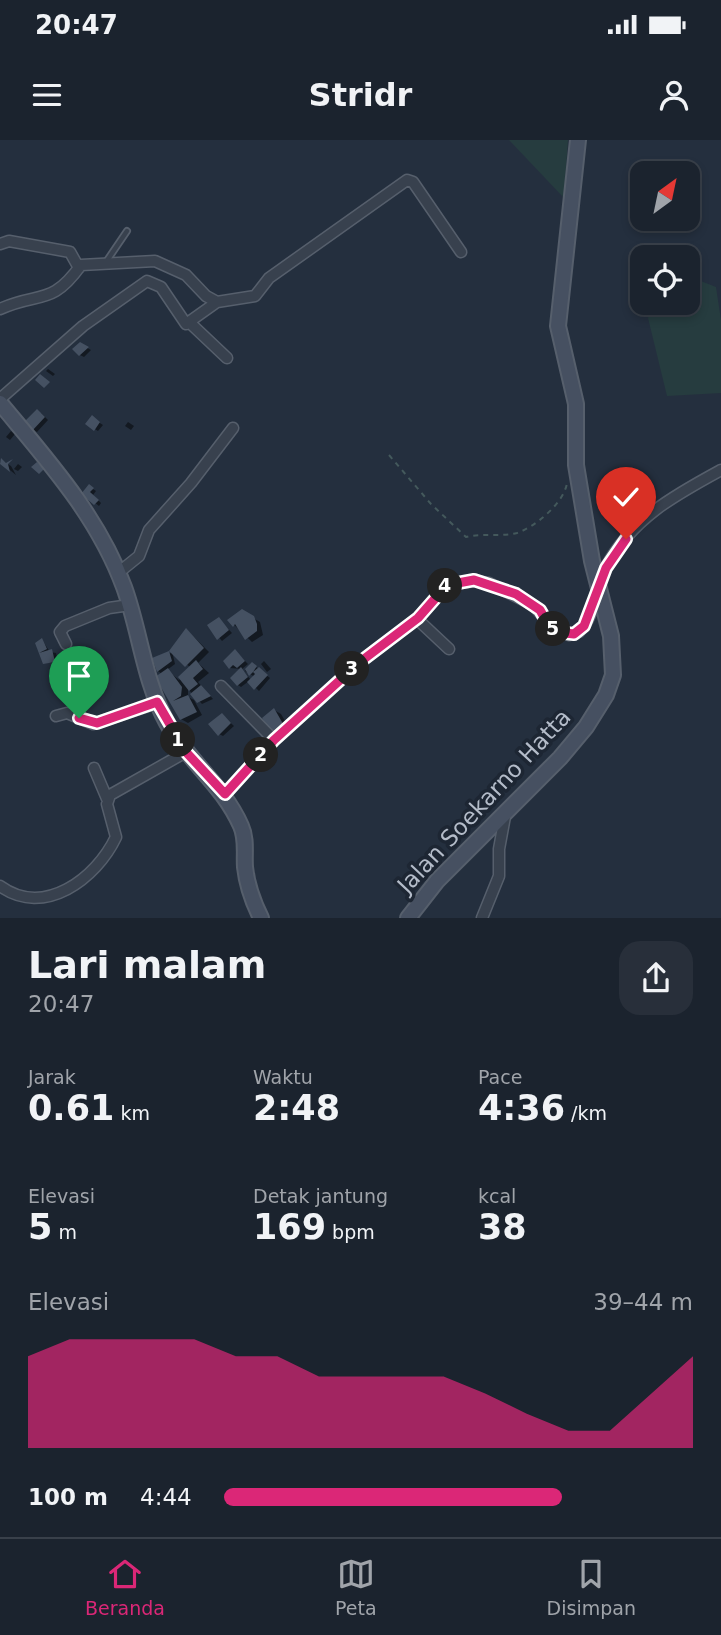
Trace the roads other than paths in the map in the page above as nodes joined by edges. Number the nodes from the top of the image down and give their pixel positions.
1 (578, 140) edge
2 (127, 231) dead end
3 (0, 244) edge
4 (461, 252) dead end
5 (106, 263) junction
6 (79, 268) junction
7 (217, 302) junction
8 (0, 309) edge
9 (190, 323) junction
10 (227, 358) dead end
11 (0, 401) edge
12 (233, 428) dead end
13 (721, 470) edge
14 (118, 573) junction
15 (599, 587) junction
16 (130, 605) junction
17 (417, 619) junction
18 (66, 644) dead end
19 (449, 649) dead end
20 (221, 686) dead end
21 (157, 702) junction
22 (56, 716) dead end
23 (274, 740) junction
24 (186, 752) junction
25 (94, 768) dead end
26 (225, 794) junction
27 (108, 801) junction
28 (506, 811) junction
29 (0, 886) edge
30 (261, 918) edge
31 (408, 918) edge
32 (482, 918) edge

1 - 15 street, Jalan Soekarno Hatta
2 - 5 lane
3 - 6 street
4 - 7 street
5 - 6 street
5 - 7 street
6 - 8 street
7 - 9 street
9 - 10 street
9 - 11 street
11 - 14 street
12 - 14 street
13 - 15 street
14 - 16 street
15 - 17 street
15 - 28 street, Jalan Soekarno Hatta
16 - 18 street
16 - 21 street
17 - 19 street
17 - 23 street
20 - 23 street
21 - 22 street
21 - 24 street
23 - 26 street
24 - 26 street
24 - 27 street
25 - 27 street
26 - 30 street
27 - 29 street
28 - 31 street, Jalan Soekarno Hatta
28 - 32 street

